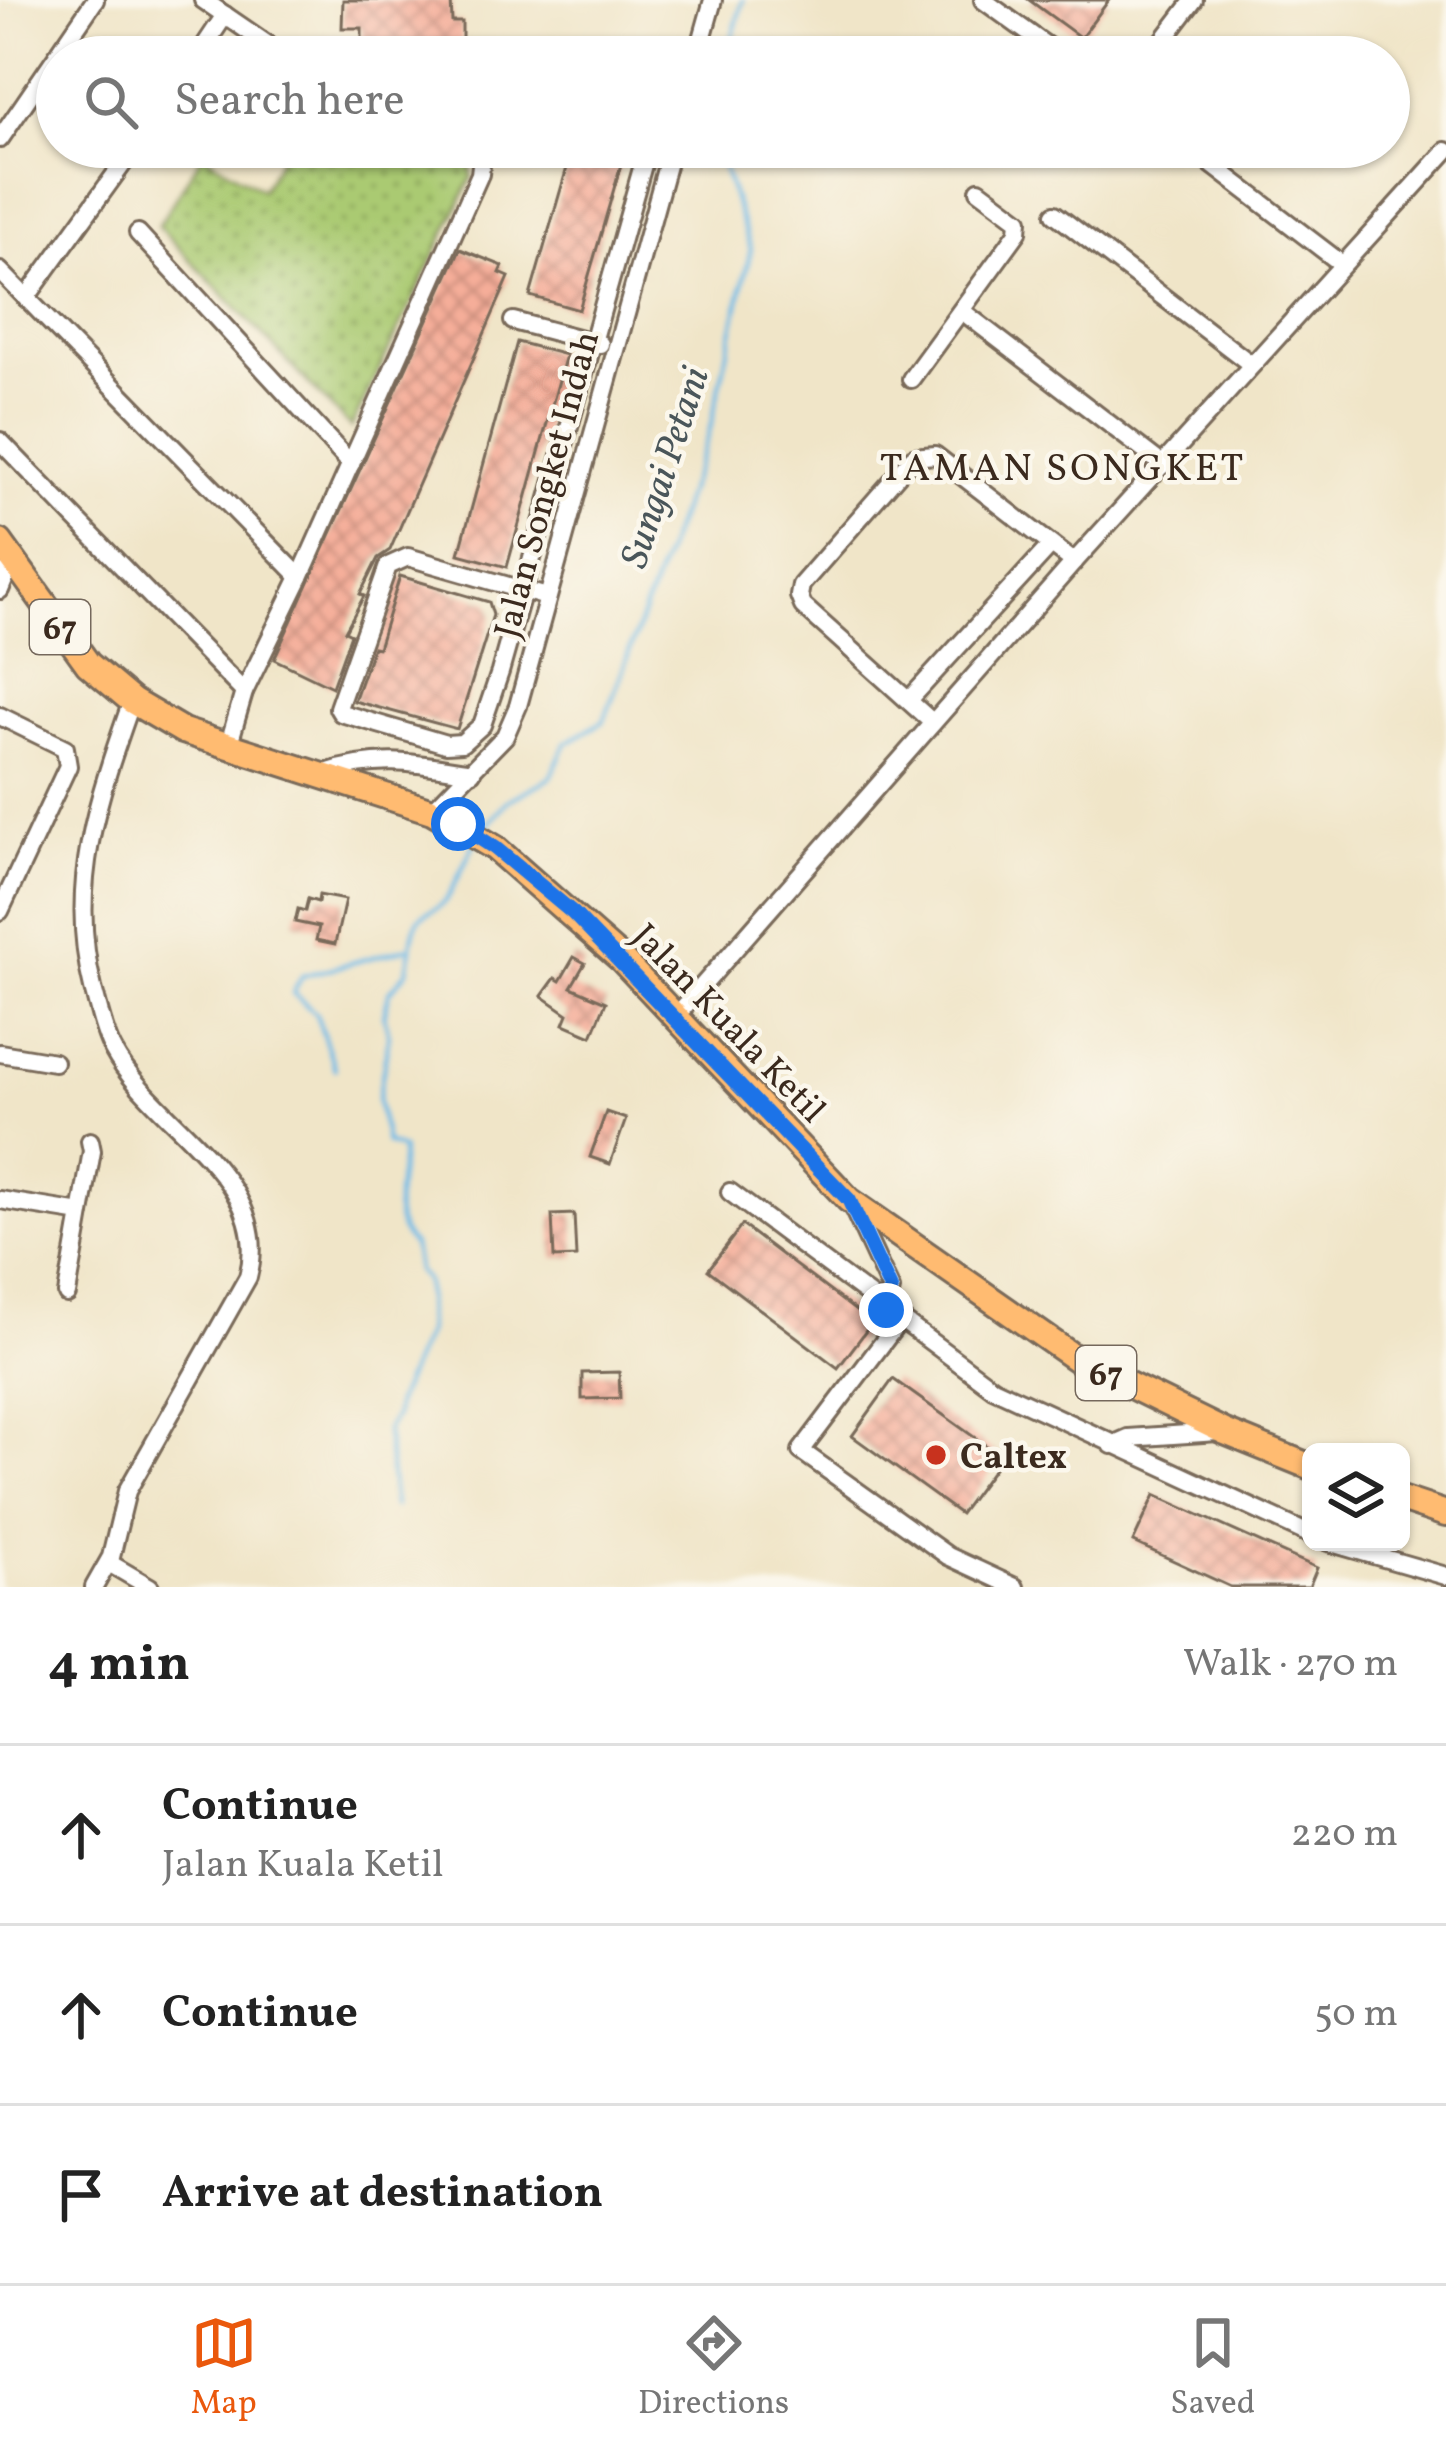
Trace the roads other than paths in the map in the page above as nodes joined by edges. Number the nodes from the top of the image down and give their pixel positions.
1 (95, 0) edge
2 (203, 0) edge
3 (712, 0) edge
4 (983, 0) edge
5 (1194, 0) edge
6 (225, 16) junction
7 (70, 36) edge
8 (211, 36) edge
9 (255, 36) edge
10 (703, 36) edge
11 (1033, 36) edge
12 (1167, 36) edge
13 (36, 86) edge
14 (0, 139) edge
15 (1446, 151) edge
16 (119, 168) edge
17 (481, 168) edge
18 (642, 168) edge
19 (666, 168) edge
20 (1216, 168) edge
21 (980, 190) dead end
22 (1055, 214) dead end
23 (138, 233) dead end
24 (1342, 264) junction
25 (0, 271) edge
26 (26, 298) junction
27 (962, 311) junction
28 (513, 321) dead end
29 (592, 342) junction
30 (616, 348) junction
31 (1252, 365) junction
32 (911, 379) dead end
33 (0, 440) edge
34 (352, 464) junction
35 (1162, 465) junction
36 (1052, 544) junction
37 (6, 550) edge
38 (1074, 562) junction
39 (300, 577) junction
40 (0, 590) edge
41 (522, 590) junction
42 (547, 597) junction
43 (244, 692) junction
44 (909, 700) junction
45 (133, 701) junction
46 (0, 716) edge
47 (932, 722) junction
48 (228, 746) junction
49 (472, 772) junction
50 (325, 773) junction
51 (432, 811) junction
52 (0, 909) edge
53 (676, 1016) junction
54 (0, 1053) edge
55 (55, 1062) dead end
56 (90, 1141) dead end
57 (730, 1192) dead end
58 (0, 1200) edge
59 (849, 1200) junction
60 (81, 1213) junction
61 (67, 1294) dead end
62 (893, 1315) junction
63 (1225, 1432) junction
64 (1112, 1445) junction
65 (1302, 1463) edge
66 (1410, 1502) edge
67 (1446, 1514) edge
68 (1302, 1530) edge
69 (1359, 1551) edge
70 (109, 1563) junction
71 (1446, 1576) edge
72 (94, 1587) edge
73 (150, 1587) edge
74 (1015, 1587) edge

1 - 7 street
2 - 6 street
3 - 10 street
4 - 11 street
5 - 12 street
6 - 8 street
6 - 9 street
13 - 14 street
15 - 24 street
16 - 26 street
17 - 34 street
18 - 29 street
19 - 30 street, Jalan Songket Indah
20 - 24 street
21 - 27 street
22 - 31 street
23 - 34 street
24 - 31 street
25 - 26 street
26 - 39 street
27 - 32 street
27 - 35 street
28 - 29 street
29 - 30 street
29 - 41 street
30 - 42 street, Jalan Songket Indah
31 - 35 street
33 - 43 street
34 - 39 street
35 - 38 street
36 - 38 street
36 - 44 street
36 - 44 street
37 - 40 street
37 - 45 main road, Jalan Kuala Ketil / 67
38 - 47 street
39 - 43 street
41 - 41 street
41 - 42 street
42 - 49 street, Jalan Songket Indah
43 - 48 street
44 - 47 street
45 - 48 main road, Jalan Kuala Ketil / 67
45 - 70 street
46 - 52 street
47 - 53 street
48 - 50 main road, Jalan Kuala Ketil / 67
49 - 50 street
49 - 51 street, Jalan Songket Indah
50 - 51 main road, Jalan Kuala Ketil / 67
51 - 53 main road, Jalan Kuala Ketil / 67
53 - 59 main road, Jalan Kuala Ketil / 67
54 - 55 street
56 - 60 street
57 - 62 street
58 - 60 street
59 - 62 street
59 - 63 main road, Jalan Kuala Ketil / 67
60 - 61 street
62 - 64 street
62 - 74 street
63 - 64 street
63 - 65 main road, Jalan Kuala Ketil / 67
64 - 68 street
66 - 67 main road
69 - 71 street
70 - 72 street
70 - 73 street

